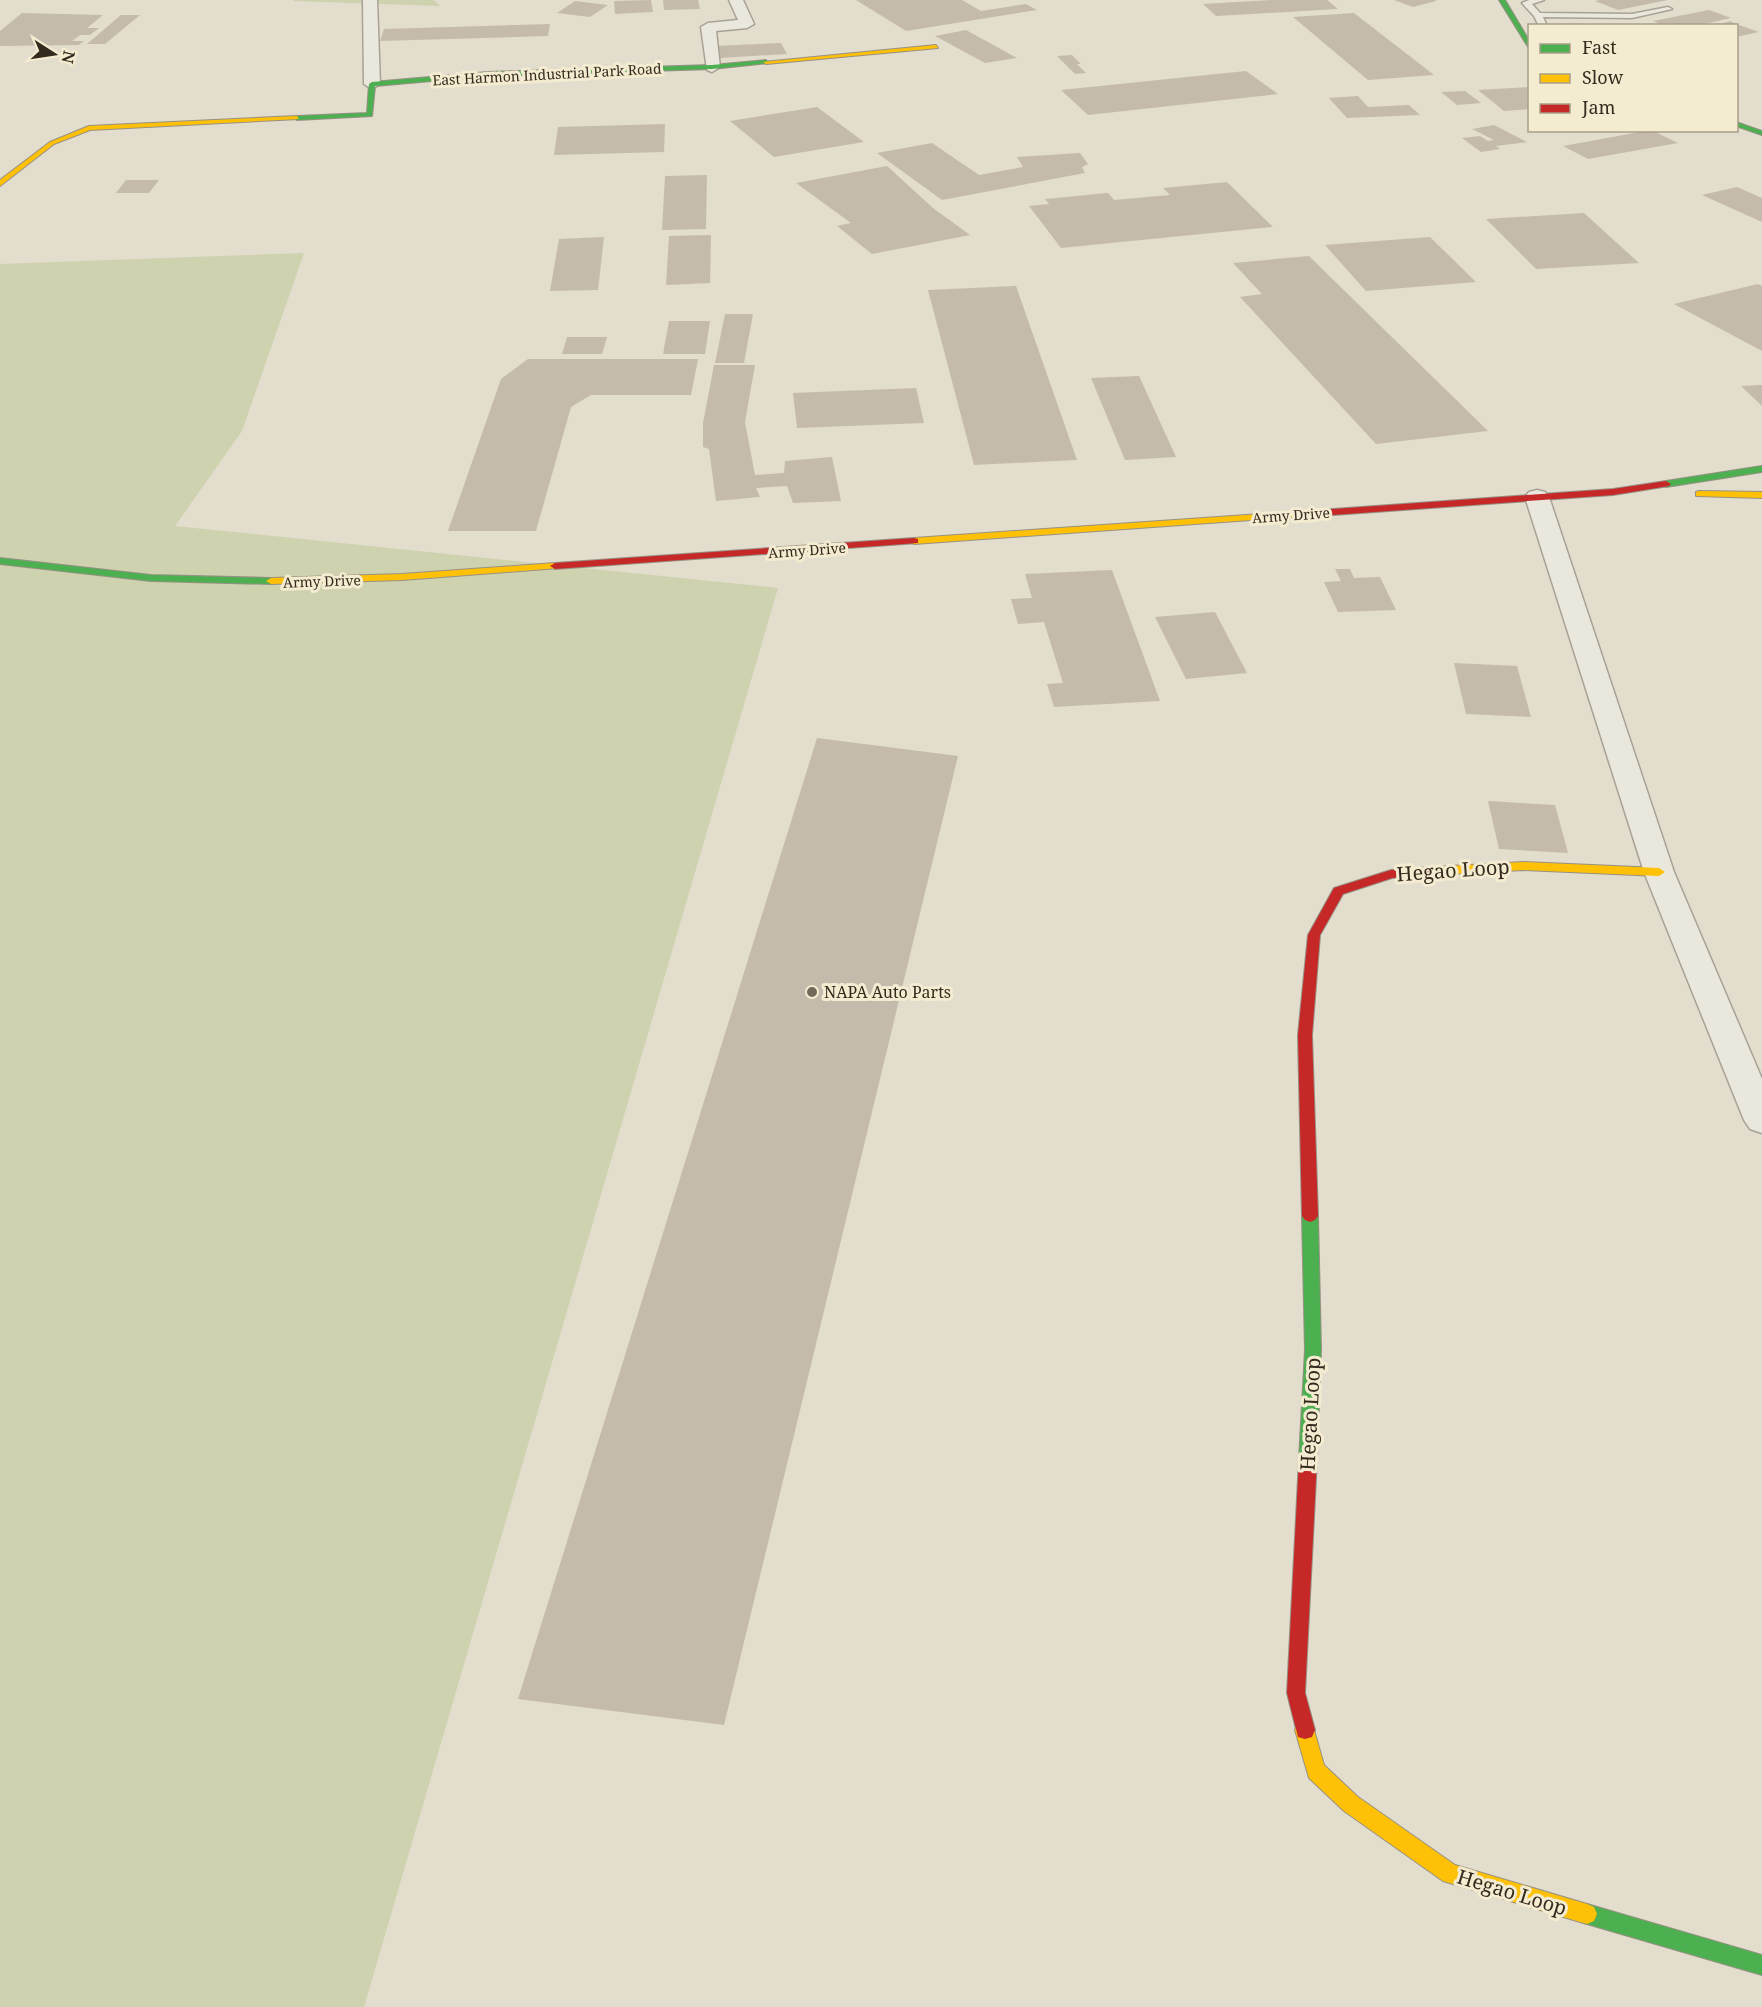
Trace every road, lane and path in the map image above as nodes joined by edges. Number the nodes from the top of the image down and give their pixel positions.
1 (370, 0) edge
2 (736, 0) edge
3 (1540, 0) edge
4 (1503, 1) edge
5 (1526, 3) junction
6 (1668, 9) dead end
7 (1538, 15) junction
8 (1542, 24) edge
9 (936, 47) dead end
10 (1528, 47) edge
11 (712, 67) junction
12 (372, 84) junction
13 (1738, 124) edge
14 (1762, 133) edge
15 (0, 184) edge
16 (1762, 469) edge
17 (1613, 492) junction
18 (1762, 495) edge
19 (1537, 497) junction
20 (0, 561) edge
21 (1659, 872) junction
22 (1762, 1120) edge
23 (1761, 1972) edge

1 - 12 street
2 - 11 street
3 - 5 lane
4 - 5 lane
4 - 10 street
5 - 7 lane
6 - 7 lane
7 - 8 lane
9 - 11 street, East Harmon Industrial Park Road
11 - 12 street, East Harmon Industrial Park Road
12 - 15 street
13 - 14 street
16 - 17 street, Army Drive
17 - 18 street, Army Drive
17 - 19 street, Army Drive
19 - 20 street, Army Drive
19 - 21 street
21 - 22 street
21 - 23 street, Hegao Loop

